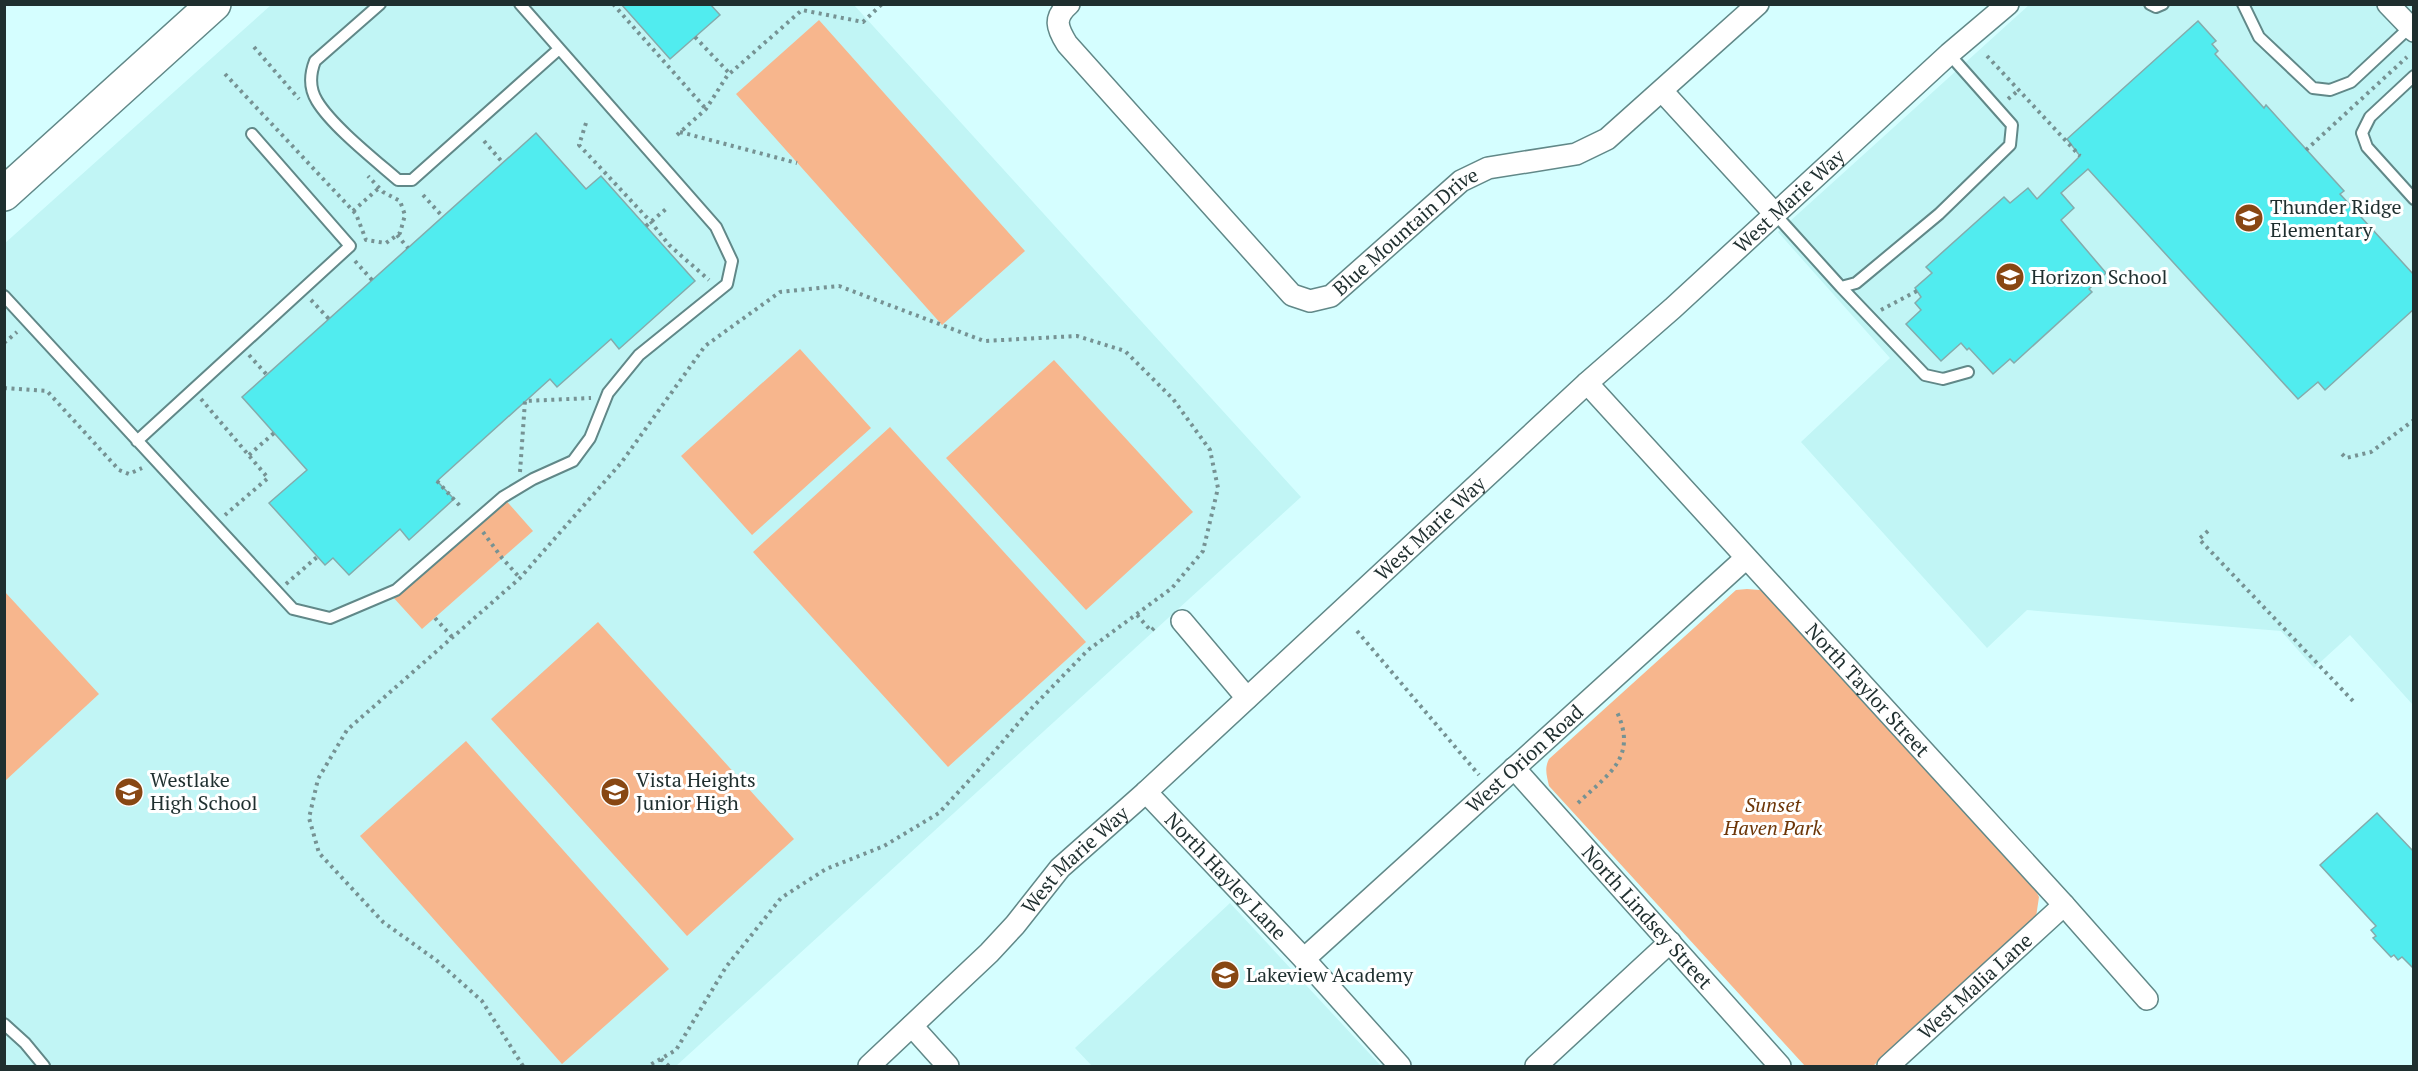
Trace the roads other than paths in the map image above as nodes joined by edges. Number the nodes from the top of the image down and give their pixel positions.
1 (214, 4) edge
2 (380, 4) edge
3 (520, 4) edge
4 (1758, 4) edge
5 (2008, 4) edge
6 (2150, 4) edge
7 (2163, 4) edge
8 (2243, 4) edge
9 (2388, 4) edge
10 (1063, 13) edge
11 (2412, 29) edge
12 (560, 50) junction
13 (1949, 54) junction
14 (2414, 76) edge
15 (1662, 91) junction
16 (252, 134) dead end
17 (4, 194) edge
18 (2414, 199) edge
19 (1775, 214) junction
20 (1841, 287) junction
21 (4, 296) edge
22 (1968, 372) dead end
23 (1587, 383) junction
24 (138, 441) junction
25 (1746, 558) junction
26 (1182, 621) dead end
27 (1247, 698) junction
28 (1514, 768) junction
29 (1146, 792) junction
30 (2064, 904) junction
31 (1670, 942) junction
32 (1304, 959) junction
33 (2147, 999) dead end
34 (4, 1024) edge
35 (912, 1026) junction
36 (44, 1066) edge
37 (869, 1066) edge
38 (948, 1066) edge
39 (1400, 1066) edge
40 (1536, 1066) edge
41 (1780, 1066) edge
42 (1888, 1066) edge

1 - 17 main road
2 - 12 lane
3 - 12 lane
4 - 15 street, Blue Mountain Drive
5 - 13 street, West Marie Way
6 - 7 lane
8 - 11 lane
9 - 11 street
10 - 15 street, Blue Mountain Drive
12 - 24 lane
13 - 19 street, West Marie Way
13 - 20 lane
14 - 18 lane
15 - 19 street
16 - 24 lane
19 - 20 lane
19 - 23 street, West Marie Way
20 - 22 lane
21 - 24 lane
23 - 25 street, North Taylor Street
23 - 27 street, West Marie Way
25 - 28 street, West Orion Road
25 - 30 street, North Taylor Street
26 - 27 street
27 - 29 street, West Marie Way
28 - 31 street, North Lindsey Street
28 - 32 street, West Orion Road
29 - 32 street, North Hayley Lane
29 - 35 street, West Marie Way
30 - 33 street, North Taylor Street
30 - 42 street, West Malia Lane
31 - 40 street
31 - 41 street, North Lindsey Street
32 - 39 street, North Hayley Lane
34 - 36 lane
35 - 37 street, West Marie Way
35 - 38 street

